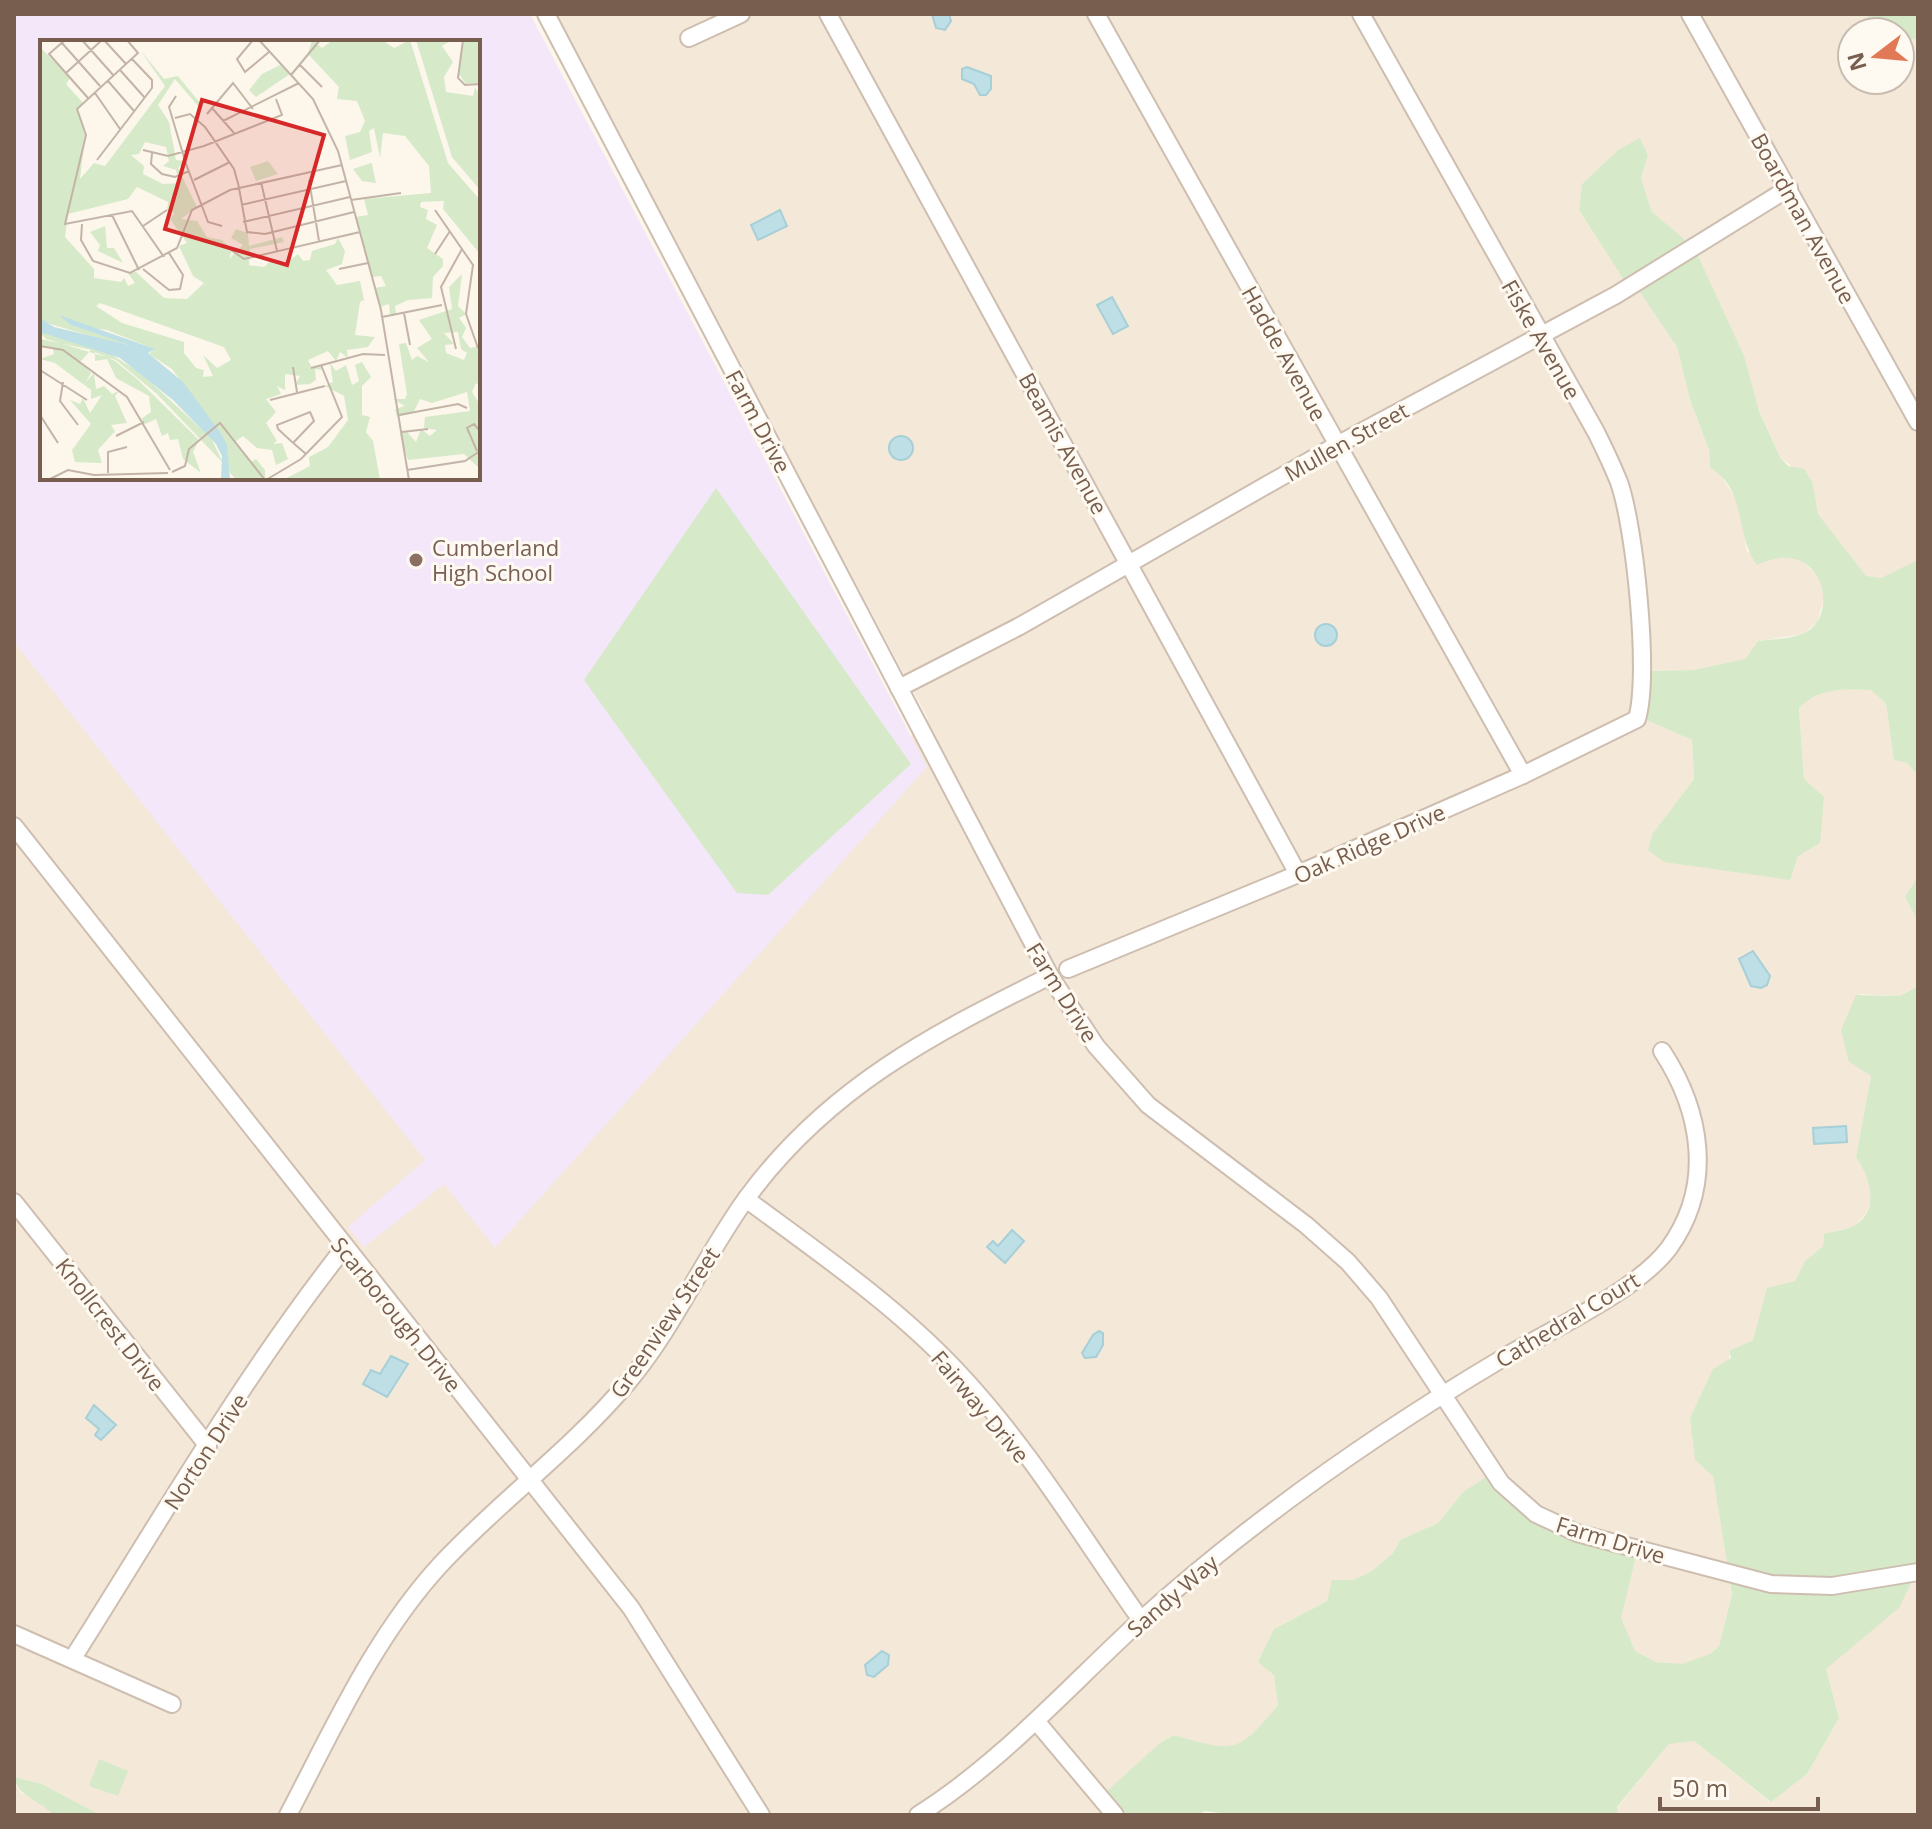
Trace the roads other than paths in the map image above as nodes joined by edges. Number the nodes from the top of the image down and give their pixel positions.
1 (546, 14) edge
2 (741, 14) edge
3 (828, 14) edge
4 (1096, 14) edge
5 (1361, 14) edge
6 (1690, 14) edge
7 (689, 38) dead end
8 (1789, 188) junction
9 (1539, 336) junction
10 (1918, 422) edge
11 (1337, 445) junction
12 (1130, 563) junction
13 (899, 688) junction
14 (1644, 689) joint
15 (1523, 775) junction
16 (14, 826) edge
17 (1298, 874) junction
18 (1068, 969) dead end
19 (1050, 976) junction
20 (1662, 1051) dead end
21 (746, 1199) junction
22 (14, 1202) edge
23 (344, 1248) junction
24 (1442, 1394) junction
25 (208, 1446) junction
26 (529, 1479) junction
27 (1918, 1572) edge
28 (1141, 1620) junction
29 (14, 1634) edge
30 (73, 1658) junction
31 (172, 1704) dead end
32 (1036, 1721) junction
33 (288, 1815) edge
34 (761, 1815) edge
35 (918, 1815) edge
36 (1115, 1815) edge

1 - 13 street, Farm Drive
2 - 7 street
3 - 12 street, Beamis Avenue
4 - 11 street, Hadde Avenue
5 - 9 street, Fiske Avenue
6 - 8 street, Boardman Avenue
8 - 9 street, Mullen Street
8 - 10 street, Boardman Avenue
9 - 11 street, Mullen Street
9 - 14 street, Fiske Avenue
11 - 12 street, Mullen Street
11 - 15 street, Hadde Avenue
12 - 13 street, Mullen Street
12 - 17 street, Beamis Avenue
13 - 19 street, Farm Drive
14 - 15 street, Oak Ridge Drive
15 - 17 street, Oak Ridge Drive
16 - 23 street, Scarborough Drive
17 - 18 street, Oak Ridge Drive
19 - 21 street, Greenview Street
19 - 24 street, Farm Drive
20 - 24 street, Cathedral Court
21 - 26 street, Greenview Street
21 - 28 street, Fairway Drive
22 - 25 street, Knollcrest Drive
23 - 25 street, Norton Drive
23 - 26 street, Scarborough Drive
24 - 27 street, Farm Drive
24 - 28 street, Sandy Way
25 - 30 street, Norton Drive
26 - 33 street, Greenview Street
26 - 34 street, Scarborough Drive
28 - 32 street, Sandy Way
29 - 30 street
30 - 31 street
32 - 35 street, Sandy Way
32 - 36 street

